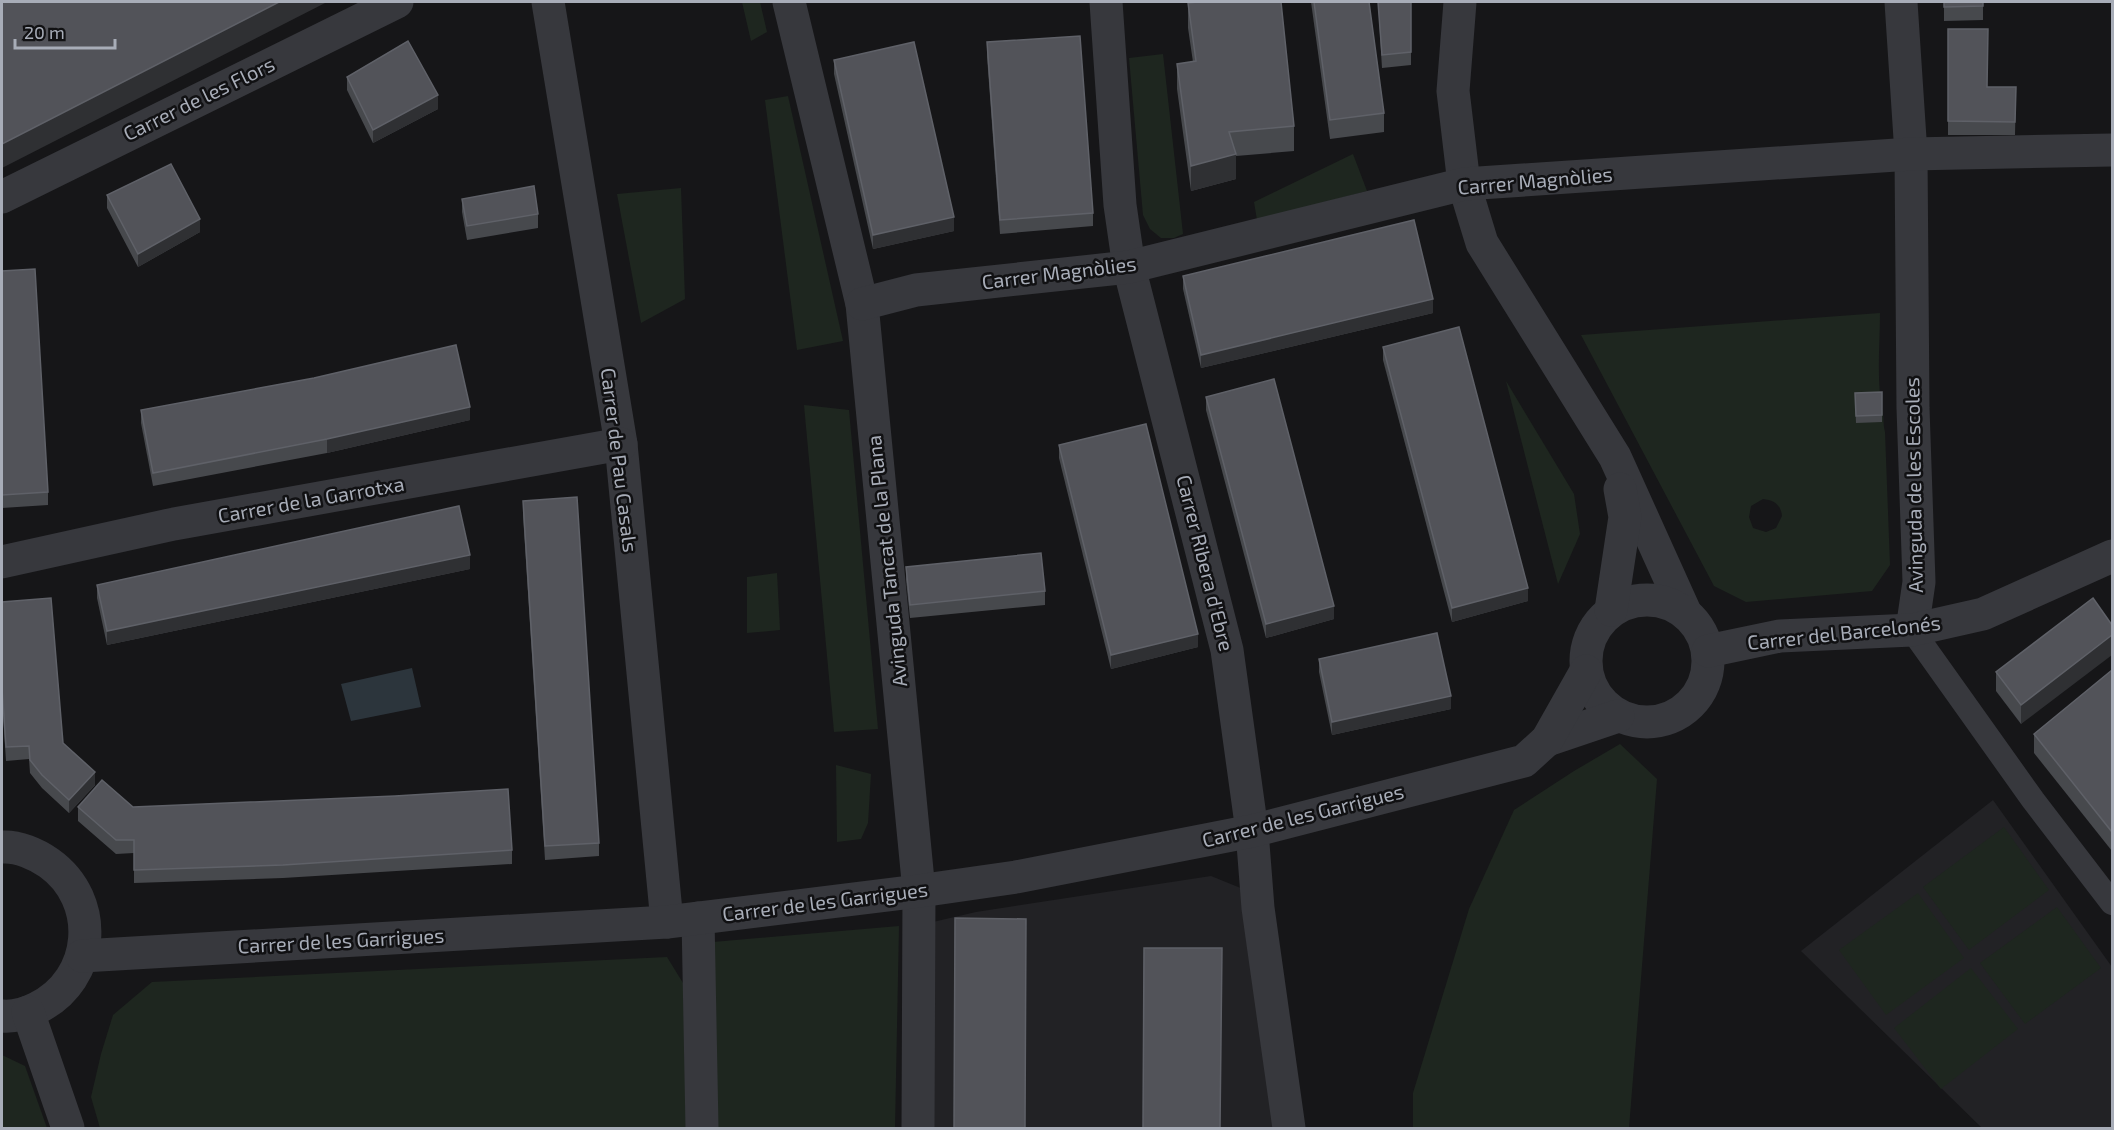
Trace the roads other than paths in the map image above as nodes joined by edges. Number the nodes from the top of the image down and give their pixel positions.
1 (397, 2) edge
2 (548, 2) edge
3 (789, 2) edge
4 (1106, 2) edge
5 (1460, 2) edge
6 (1901, 2) edge
7 (2112, 150) edge
8 (1911, 154) junction
9 (1464, 184) junction
10 (2, 197) edge
11 (1129, 267) junction
12 (862, 304) junction
13 (621, 444) junction
14 (1615, 457) junction
15 (2112, 556) edge
16 (2, 562) edge
17 (1611, 610) junction
18 (1685, 612) junction
19 (1912, 630) junction
20 (1708, 651) junction
21 (1586, 671) junction
22 (1618, 716) junction
23 (1547, 740) junction
24 (1252, 831) junction
25 (2, 847) edge
26 (919, 891) junction
27 (2112, 903) edge
28 (682, 920) junction
29 (82, 956) junction
30 (15, 1014) edge
31 (68, 1128) edge
32 (702, 1128) edge
33 (918, 1128) edge
34 (1289, 1128) edge

1 - 10 street, Carrer de les Flors
2 - 13 street, Carrer de Pau Casals
3 - 12 street, Avinguda Tancat de la Plana
4 - 11 street, Carrer Ribera d'Ebre
5 - 9 street
6 - 8 street, Avinguda de les Escoles
7 - 8 street, Carrer Magnòlies
8 - 9 street, Carrer Magnòlies
8 - 19 street, Avinguda de les Escoles
9 - 11 street, Carrer Magnòlies
9 - 14 street
11 - 12 street, Carrer Magnòlies
11 - 24 street, Carrer Ribera d'Ebre
12 - 26 street, Avinguda Tancat de la Plana
13 - 16 street, Carrer de la Garrotxa
13 - 28 street, Carrer de Pau Casals
14 - 17 street
14 - 18 street
15 - 19 street, Carrer del Barcelonés
17 - 18 street
17 - 21 street
18 - 20 street
19 - 20 street, Carrer del Barcelonés
19 - 27 street
20 - 22 street
21 - 22 street
21 - 23 street, Carrer de les Garrigues
22 - 23 street, Carrer de les Garrigues
23 - 24 street, Carrer de les Garrigues
24 - 26 street, Carrer de les Garrigues
24 - 34 street, Carrer Ribera d'Ebre
25 - 29 street
26 - 28 street, Carrer de les Garrigues
26 - 33 street, Avinguda Tancat de la Plana
28 - 29 street, Carrer de les Garrigues
28 - 32 street, Carrer de Pau Casals
29 - 30 street
30 - 31 street

